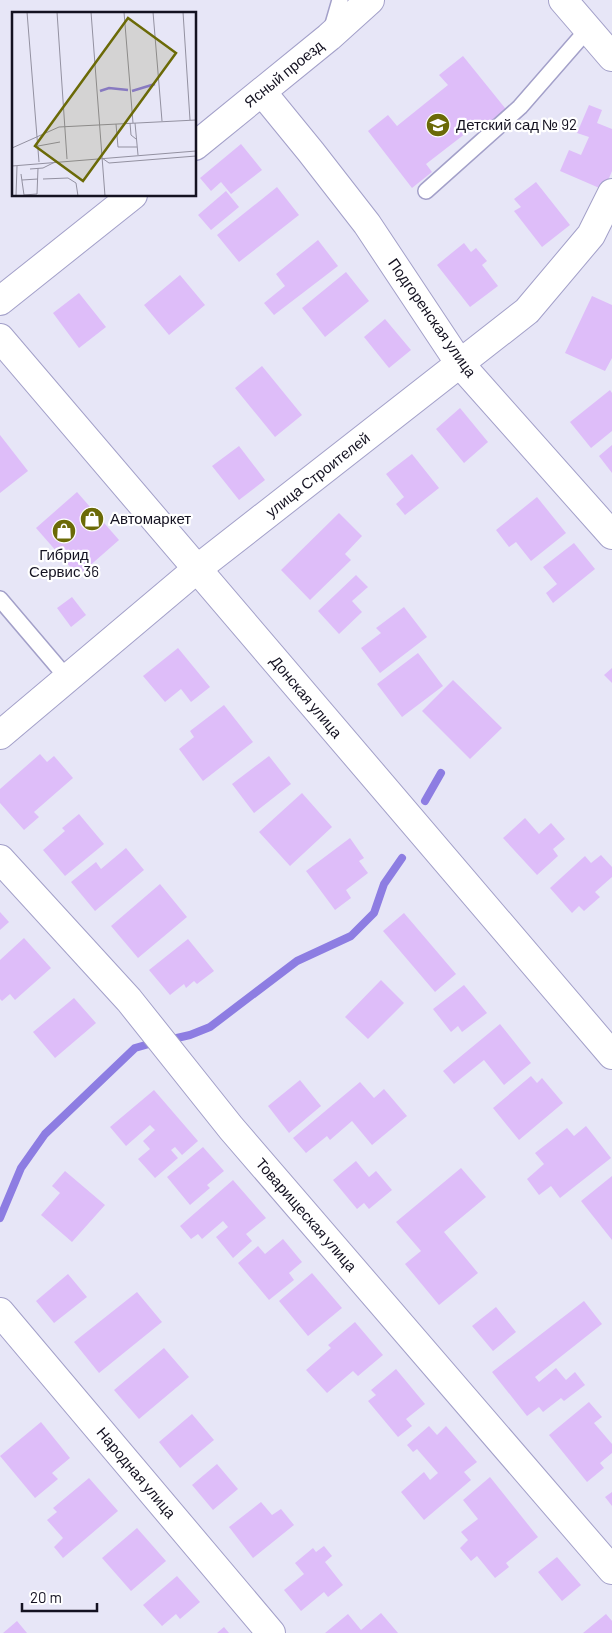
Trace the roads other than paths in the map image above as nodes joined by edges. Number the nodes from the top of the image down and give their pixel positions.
1 (340, 0) edge
2 (370, 0) edge
3 (563, 0) edge
4 (588, 29) junction
5 (329, 37) junction
6 (612, 57) edge
7 (262, 92) junction
8 (196, 145) edge
9 (426, 191) dead end
10 (612, 193) edge
11 (132, 196) edge
12 (0, 301) edge
13 (0, 338) edge
14 (460, 364) junction
15 (612, 535) edge
16 (197, 569) junction
17 (0, 599) edge
18 (68, 679) junction
19 (0, 735) edge
20 (0, 859) edge
21 (612, 1055) edge
22 (0, 1312) edge
23 (612, 1570) edge
24 (271, 1633) edge

1 - 5 lane
2 - 5 street, Ясный проезд
3 - 4 street
4 - 6 street
4 - 9 lane
5 - 7 street, Ясный проезд
7 - 8 street, Ясный проезд
7 - 14 street, Подгоренская улица
10 - 14 street, улица Строителей
11 - 12 street
13 - 16 street, Донская улица
14 - 15 street, Подгоренская улица
14 - 16 street, улица Строителей
16 - 18 street, улица Строителей
16 - 21 street, Донская улица
17 - 18 lane
18 - 19 street, улица Строителей
20 - 23 street, Товарищеская улица
22 - 24 street, Народная улица

